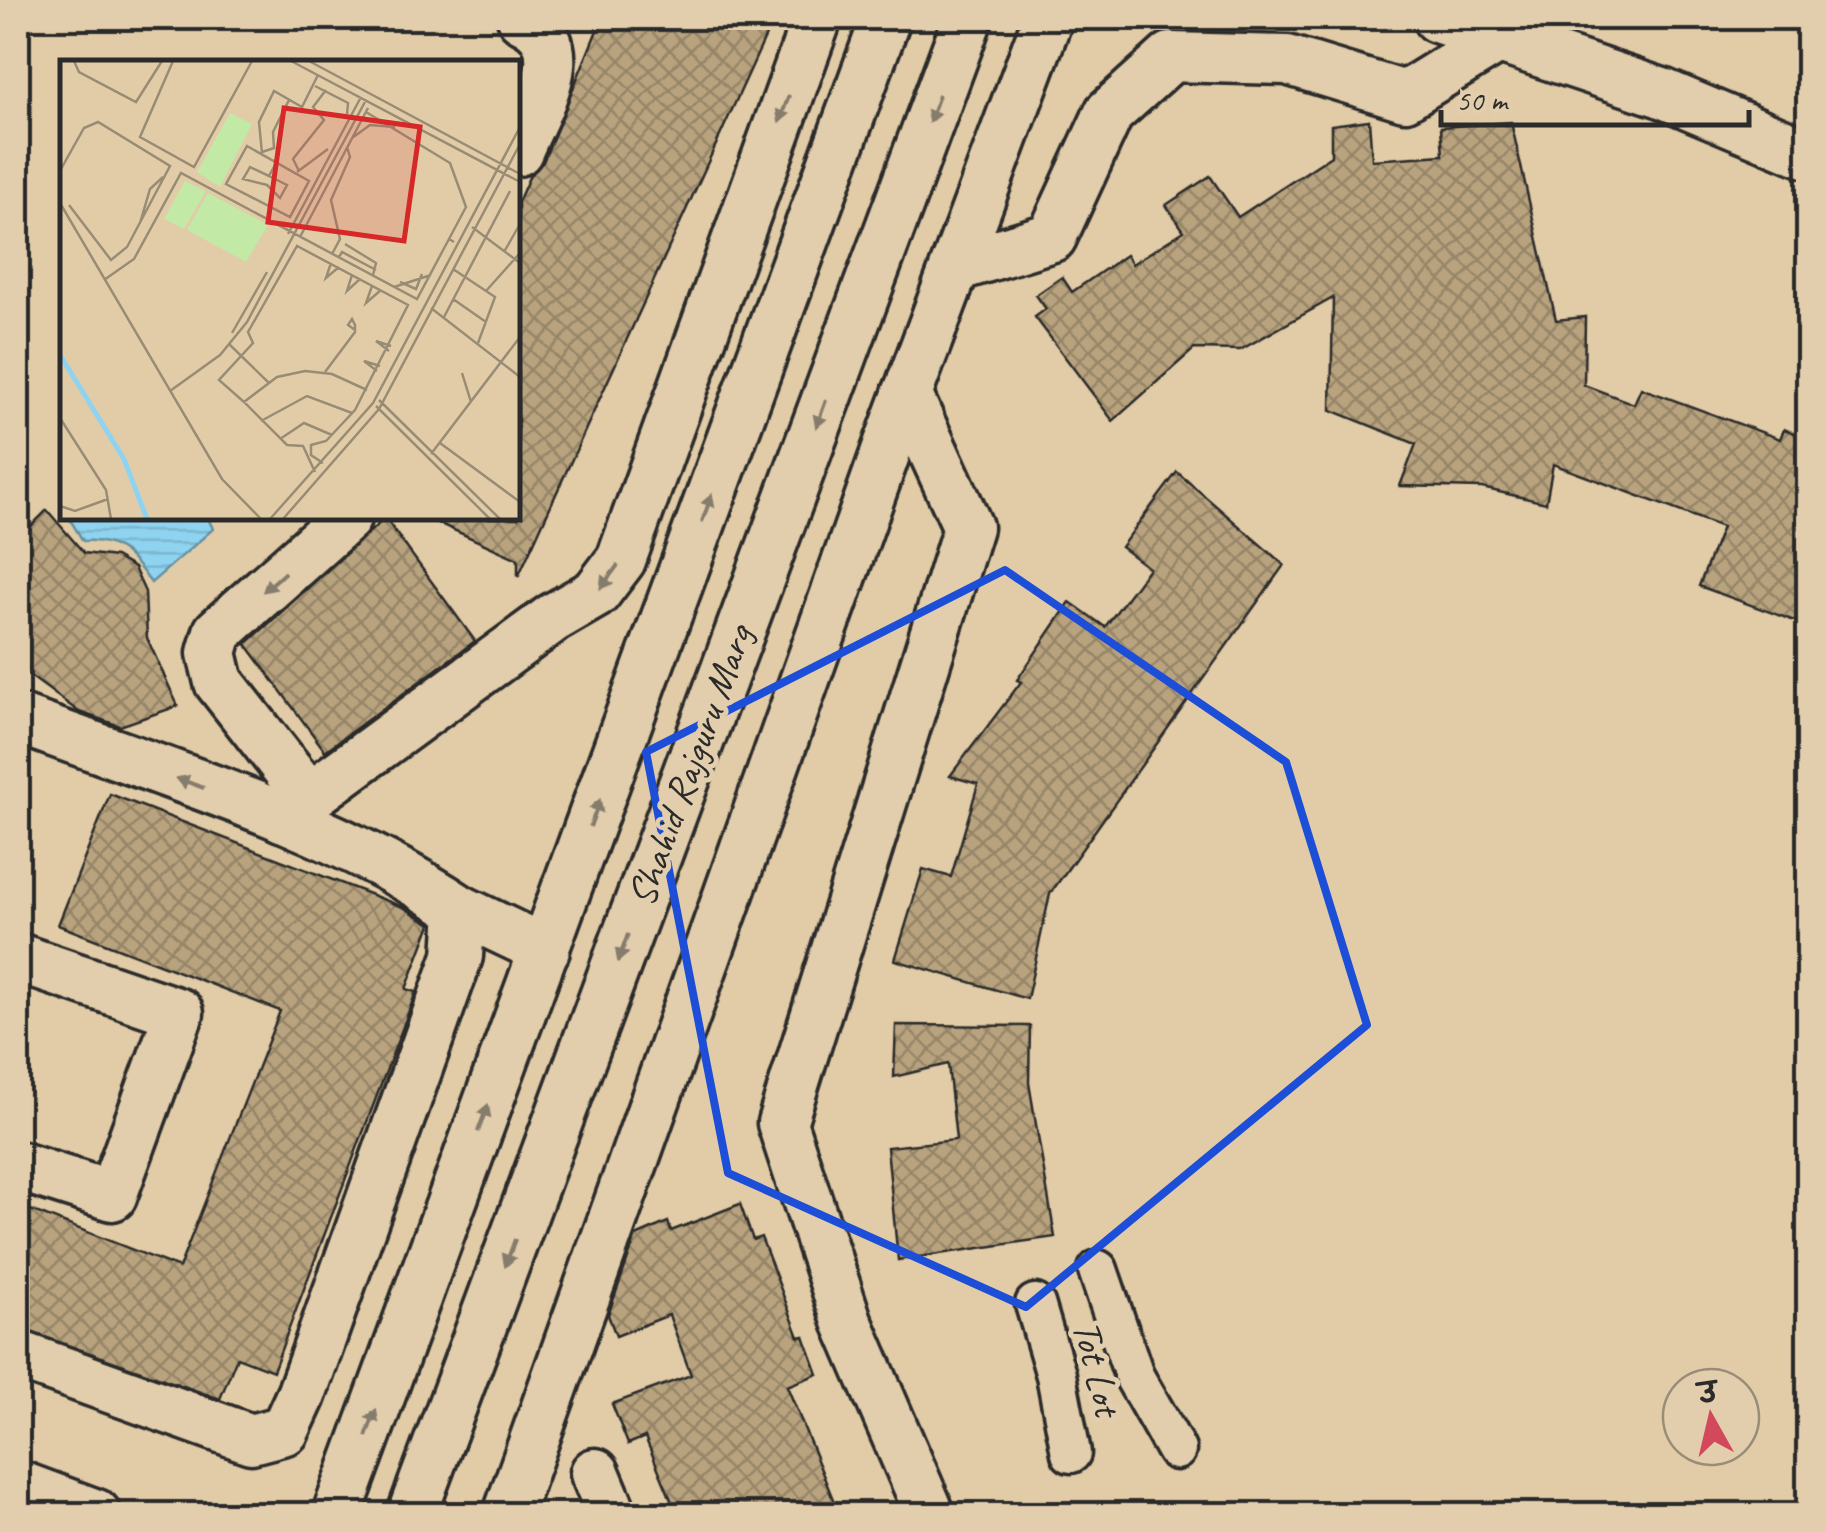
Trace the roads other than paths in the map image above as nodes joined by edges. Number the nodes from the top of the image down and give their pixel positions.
1 (522, 18) edge
2 (818, 18) edge
3 (886, 18) edge
4 (968, 18) edge
5 (1048, 18) edge
6 (1437, 18) edge
7 (1500, 38) junction
8 (520, 146) edge
9 (1808, 154) edge
10 (955, 267) junction
11 (907, 394) junction
12 (344, 520) edge
13 (18, 719) edge
14 (295, 807) junction
15 (461, 910) junction
16 (545, 950) junction
17 (18, 958) edge
18 (18, 1166) edge
19 (1098, 1270) dead end
20 (1035, 1304) dead end
21 (18, 1355) edge
22 (1176, 1450) dead end
23 (1071, 1453) dead end
24 (18, 1485) edge
25 (96, 1514) edge
26 (337, 1514) edge
27 (412, 1514) edge
28 (508, 1514) edge
29 (930, 1514) edge

1 - 8 street
2 -> 14 street
16 -> 3 street, Shahid Rajguru Marg
4 -> 27 street, Shahid Rajguru Marg
5 - 10 street
6 - 7 street
7 - 9 street
7 - 10 street
10 - 11 street
11 - 28 street
11 - 29 street
12 -> 14 street
14 -> 13 street
14 - 15 street
15 - 16 street
15 - 21 street
26 -> 16 street, Shahid Rajguru Marg
17 - 18 street
19 - 22 street
20 - 23 street, Tot Lot
24 - 25 street

